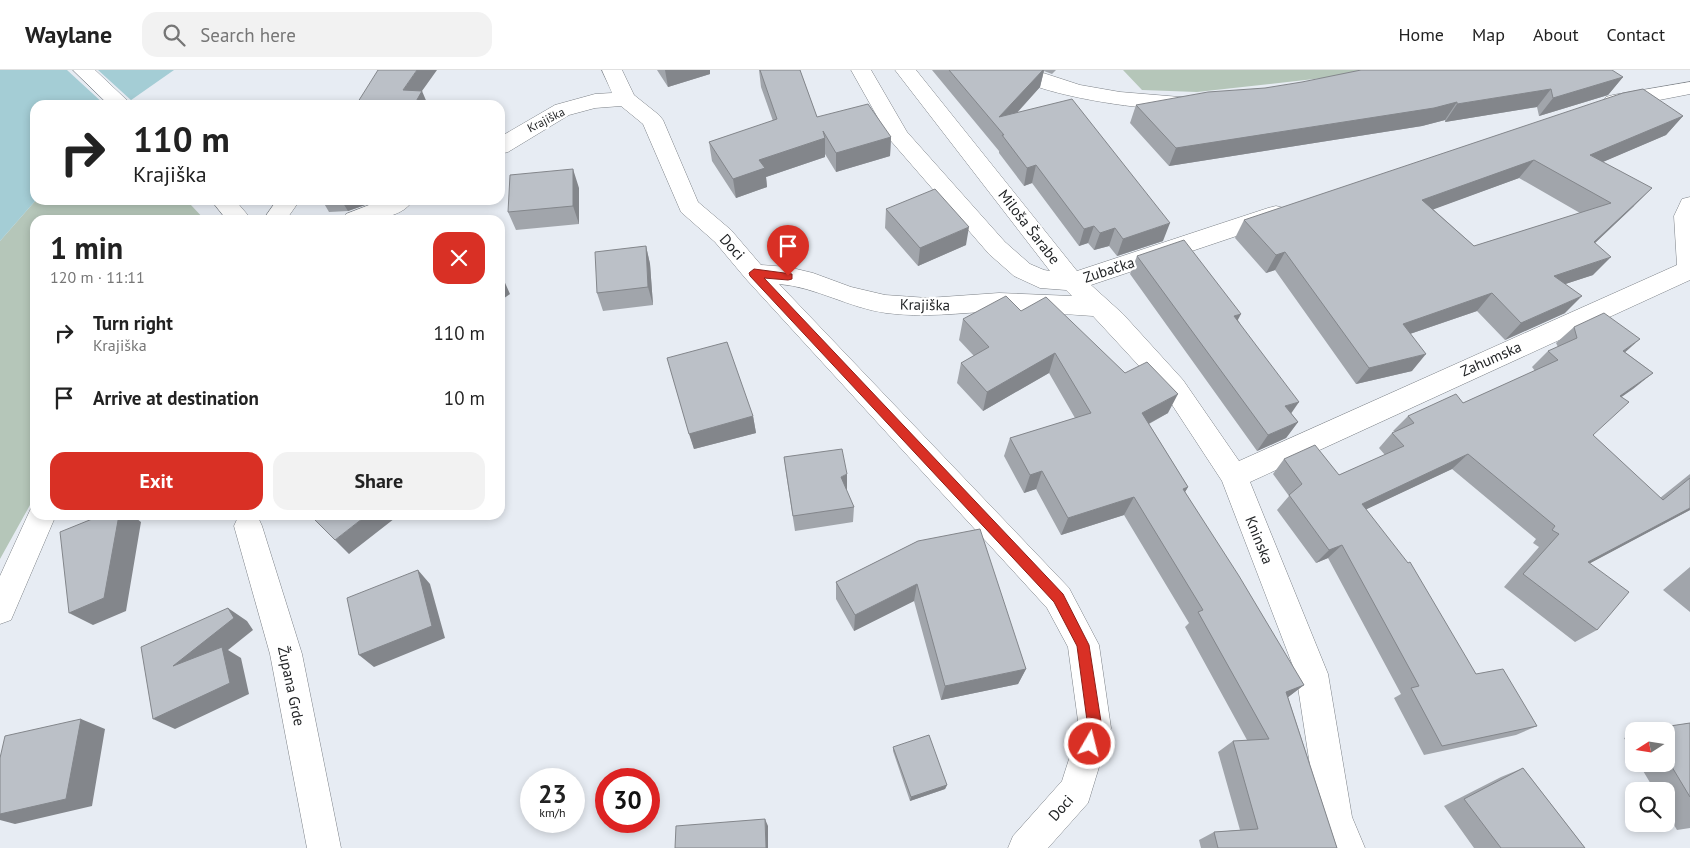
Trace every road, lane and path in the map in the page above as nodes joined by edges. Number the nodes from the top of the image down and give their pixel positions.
1 (84, 70) edge
2 (612, 70) edge
3 (861, 70) edge
4 (905, 70) edge
5 (1016, 70) edge
6 (1690, 88) edge
7 (625, 99) junction
8 (117, 100) edge
9 (1202, 103) edge
10 (1594, 107) edge
11 (505, 144) edge
12 (227, 205) edge
13 (392, 205) edge
14 (1690, 205) edge
15 (1292, 209) edge
16 (237, 215) edge
17 (368, 215) edge
18 (1689, 270) edge
19 (754, 273) junction
20 (1072, 282) junction
21 (1100, 307) junction
22 (1234, 476) junction
23 (40, 520) edge
24 (248, 526) dead end
25 (0, 610) edge
26 (324, 848) edge
27 (1025, 848) edge
28 (1348, 848) edge

1 - 8 street
2 - 7 street, Doci
3 - 20 street, Miloša Šarabe
4 - 20 street, Miloša Šarabe
5 - 9 street
6 - 10 street
7 - 11 street, Krajiška
7 - 19 street, Doci
12 - 16 street
13 - 17 street
14 - 18 street, Zahumska
15 - 20 street, Zubačka
18 - 22 street, Zahumska
19 - 21 street, Krajiška
19 - 27 street, Doci
20 - 21 street, Kninska
21 - 22 street, Kninska
22 - 28 street, Kninska
23 - 25 street
24 - 26 street, Župana Grde

